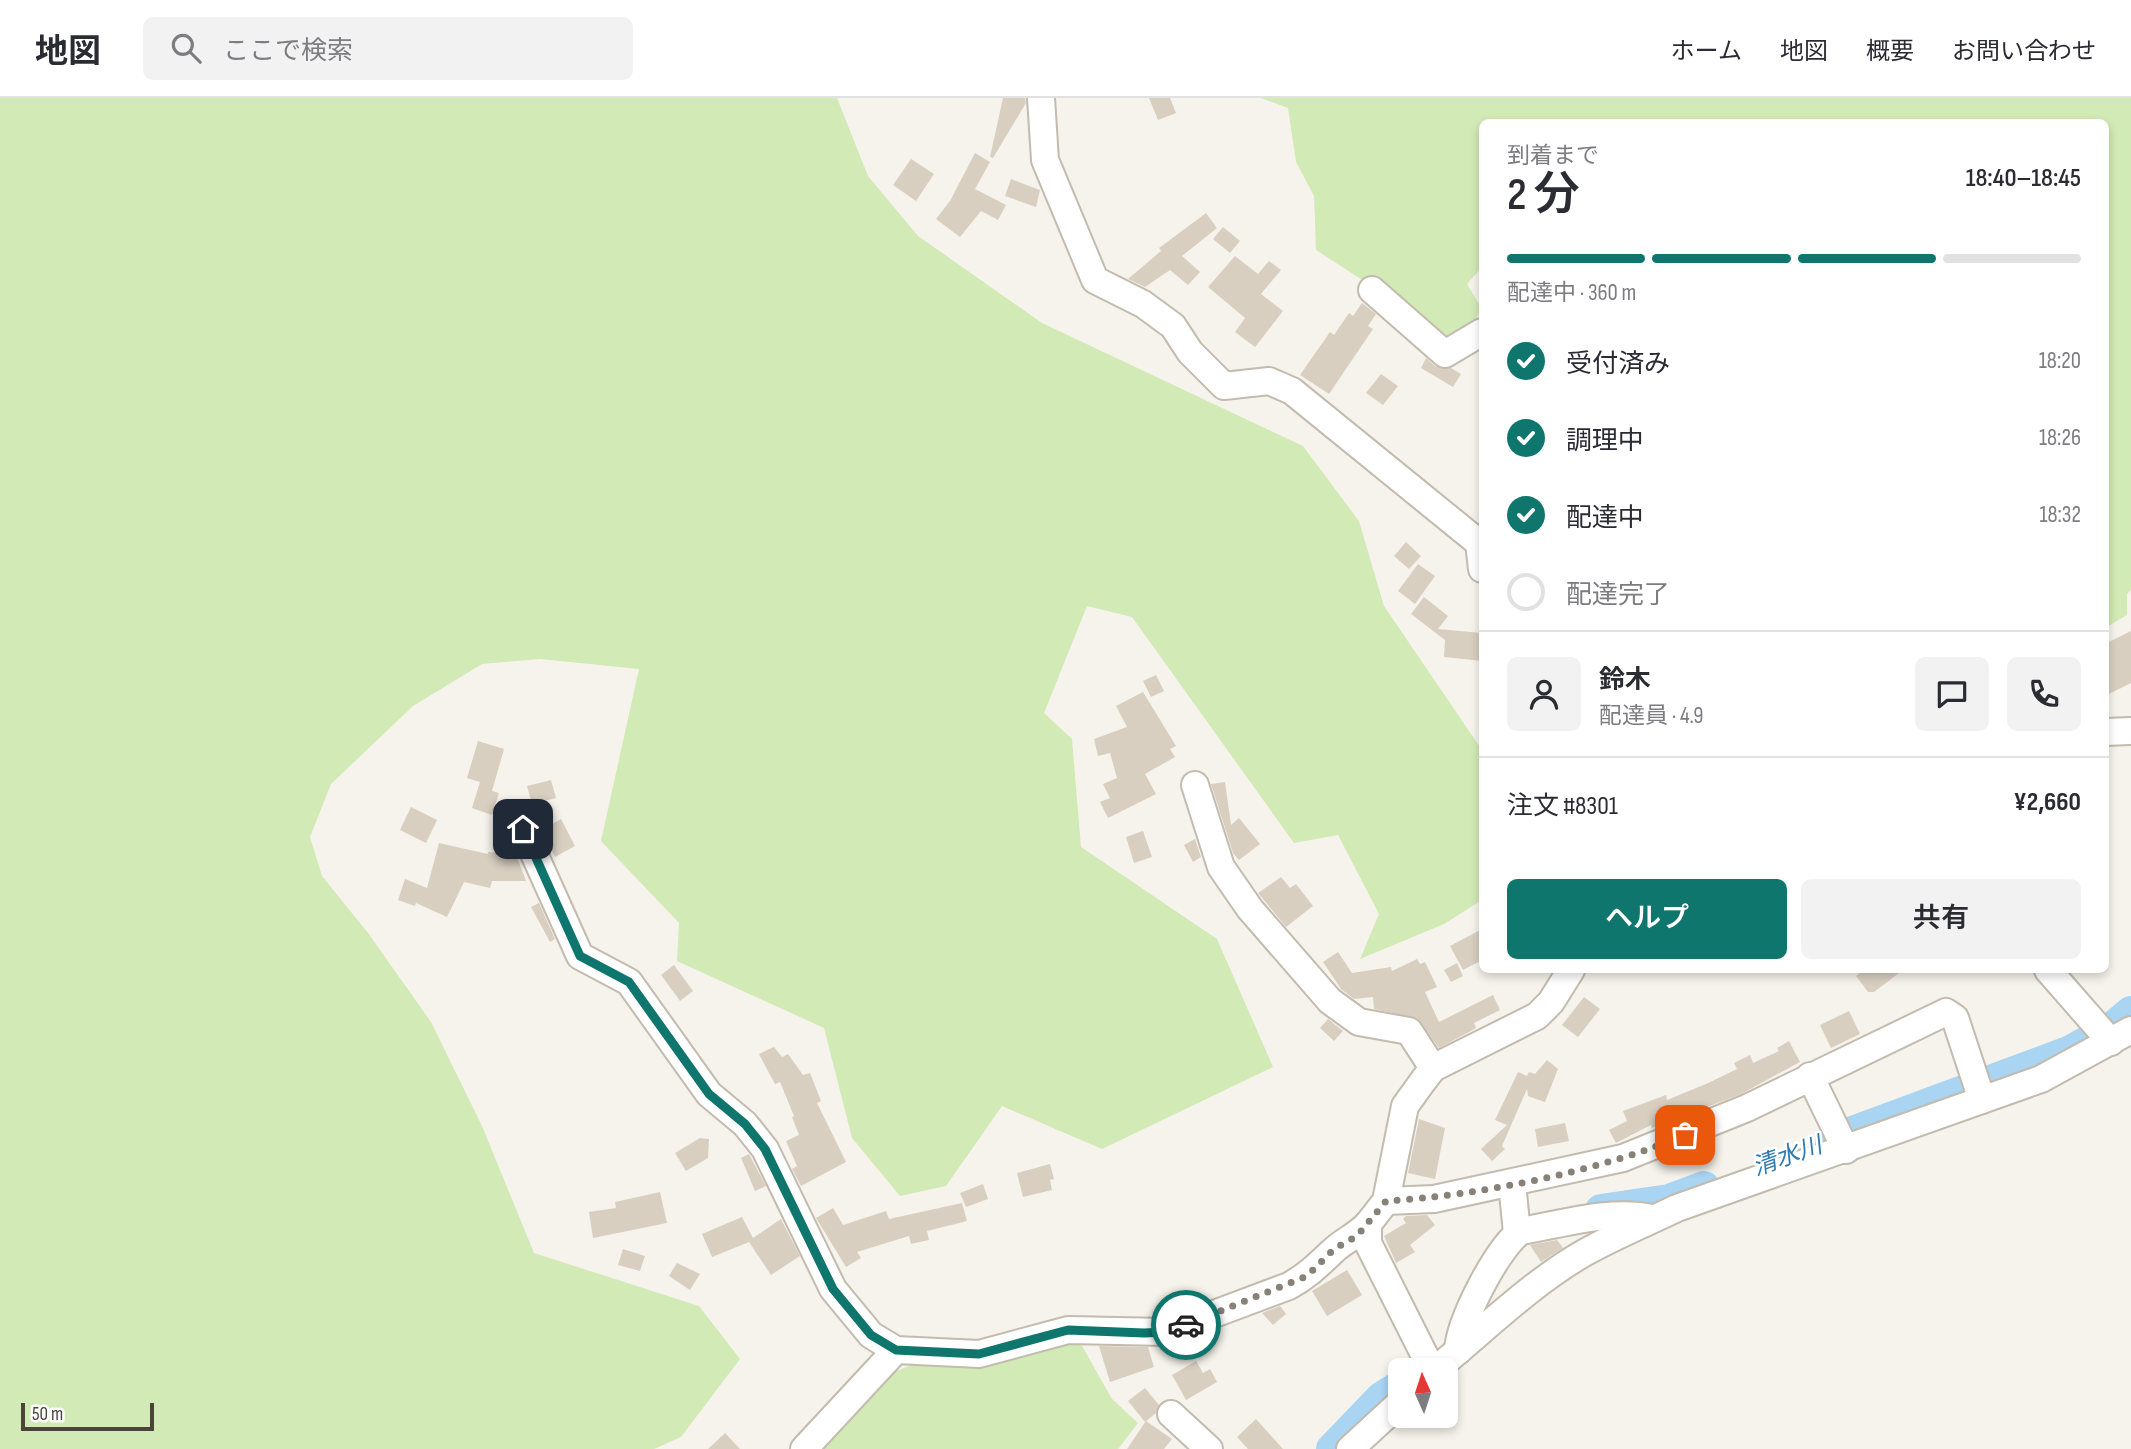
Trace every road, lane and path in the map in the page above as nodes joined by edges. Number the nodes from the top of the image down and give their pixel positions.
1 (1041, 98) edge
2 (1371, 290) dead end
3 (1479, 334) edge
4 (1479, 540) edge
5 (2131, 731) edge
6 (2109, 732) edge
7 (1195, 785) dead end
8 (523, 829) dead end
9 (1569, 973) edge
10 (2051, 973) edge
11 (2121, 1036) edge
12 (1433, 1068) junction
13 (1810, 1076) junction
14 (1982, 1100) junction
15 (1846, 1150) junction
16 (1512, 1183) junction
17 (1386, 1201) junction
18 (1654, 1219) junction
19 (1368, 1224) junction
20 (1517, 1233) junction
21 (896, 1350) junction
22 (1458, 1351) junction
23 (1427, 1358) edge
24 (1449, 1358) edge
25 (1171, 1414) dead end
26 (1388, 1414) edge
27 (1196, 1446) edge
28 (804, 1449) edge
29 (1350, 1449) edge

1 - 4 street
2 - 3 street
5 - 6 street
7 - 12 street
8 - 21 street
9 - 12 street
10 - 11 street
11 - 14 street
12 - 17 street
13 - 14 street
13 - 15 street
13 - 16 street
14 - 15 street
15 - 18 street
16 - 17 street
16 - 20 street
17 - 19 street
18 - 20 street
18 - 22 street
19 - 21 street
19 - 23 street
20 - 22 street
21 - 28 street
22 - 24 street
25 - 27 street
26 - 29 street

